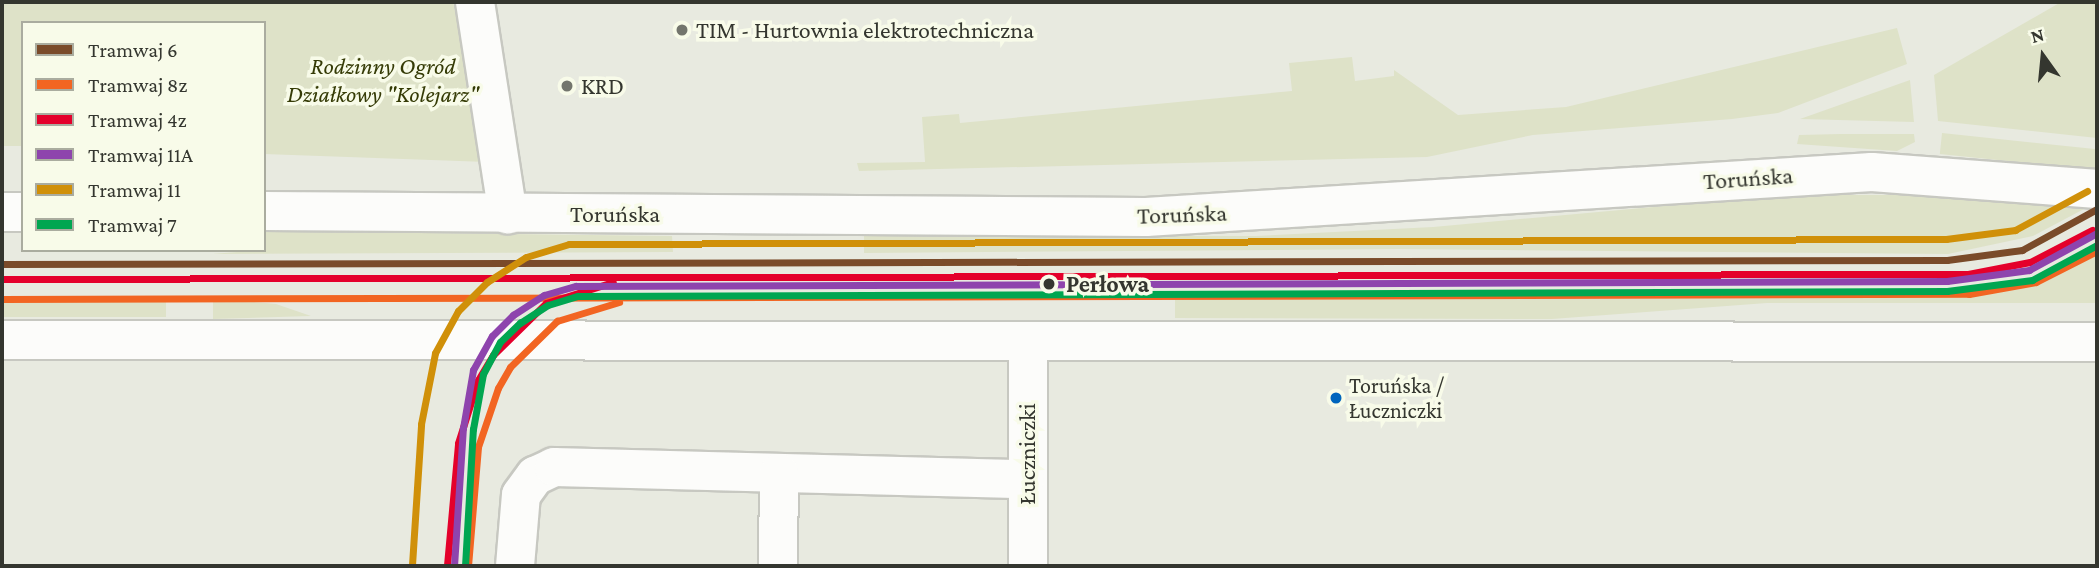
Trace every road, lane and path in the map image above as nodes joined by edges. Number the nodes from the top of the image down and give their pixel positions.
1 (475, 2) edge
2 (2097, 189) edge
3 (266, 211) edge
4 (2, 212) edge
5 (21, 212) edge
6 (508, 214) junction
7 (2, 340) edge
8 (2097, 342) edge
9 (1028, 343) junction
10 (779, 473) junction
11 (1025, 479) junction
12 (515, 566) edge
13 (778, 566) edge
14 (1028, 566) edge

1 - 6 main road
2 - 6 main road, Toruńska
3 - 6 main road, Toruńska
4 - 5 main road
7 - 9 main road
8 - 9 main road
9 - 11 main road, Łuczniczki
10 - 11 main road
10 - 12 main road
10 - 13 main road
11 - 14 main road, Łuczniczki

